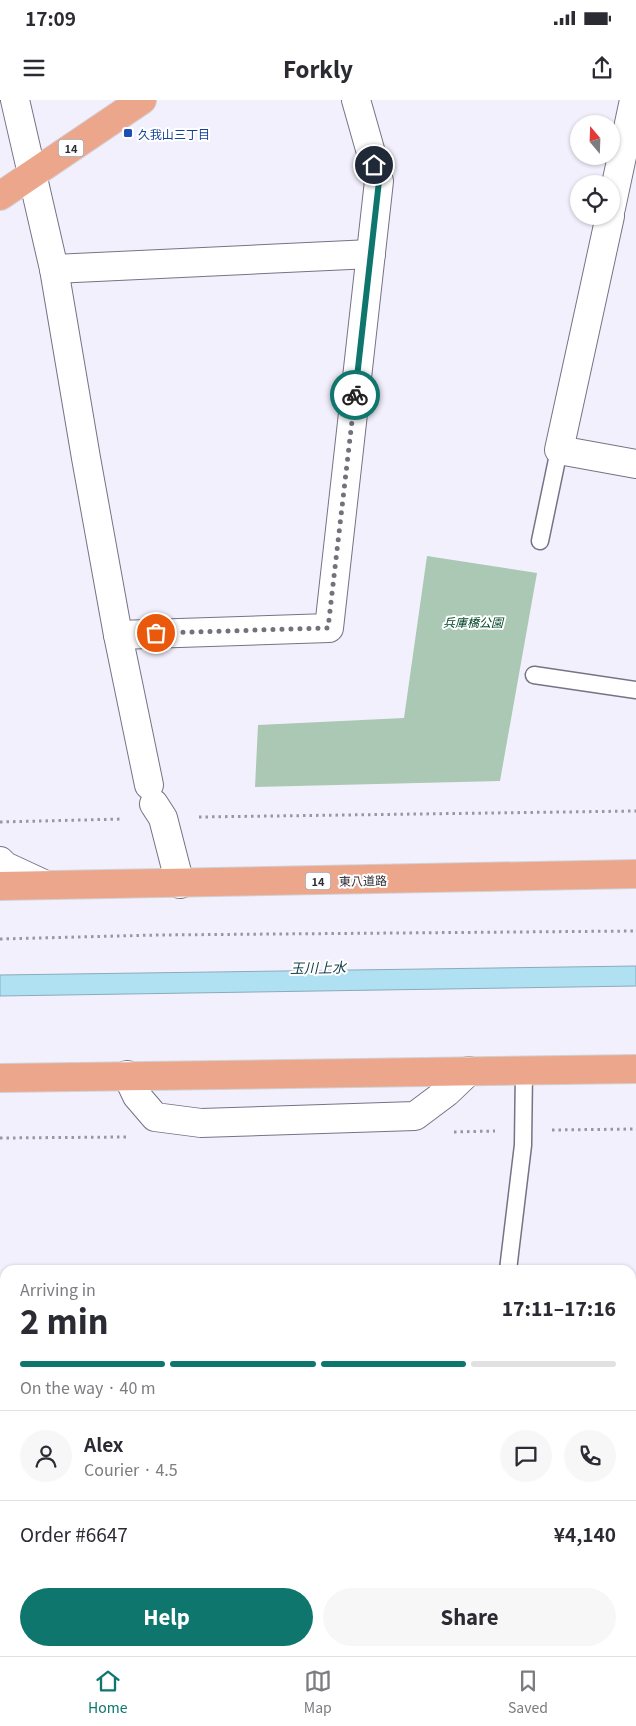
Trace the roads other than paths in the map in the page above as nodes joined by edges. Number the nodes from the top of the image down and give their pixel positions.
1 (15, 100) edge
2 (142, 100) edge
3 (356, 100) edge
4 (634, 100) edge
5 (31, 174) junction
6 (618, 175) edge
7 (0, 196) edge
8 (608, 225) edge
9 (371, 254) junction
10 (54, 268) junction
11 (560, 450) junction
12 (636, 464) edge
13 (540, 541) dead end
14 (118, 634) junction
15 (534, 675) dead end
16 (636, 690) edge
17 (0, 861) edge
18 (636, 874) edge
19 (180, 884) junction
20 (0, 886) edge
21 (46, 886) junction
22 (636, 1069) edge
23 (524, 1070) junction
24 (469, 1071) junction
25 (127, 1075) junction
26 (0, 1078) edge
27 (509, 1265) edge

1 - 5 street
2 - 5 main road, 14
3 - 9 street
4 - 6 street
5 - 7 main road, 14
5 - 10 street
8 - 11 street
9 - 10 street
9 - 14 street
10 - 14 street
11 - 12 street
11 - 13 lane
14 - 19 street
15 - 16 lane
17 - 21 street
18 - 19 main road, 東八道路 / 14
19 - 21 main road, 東八道路 / 14
20 - 21 main road, 東八道路 / 14
22 - 23 main road
23 - 24 main road
23 - 27 lane
24 - 25 main road
24 - 25 street
25 - 26 main road

